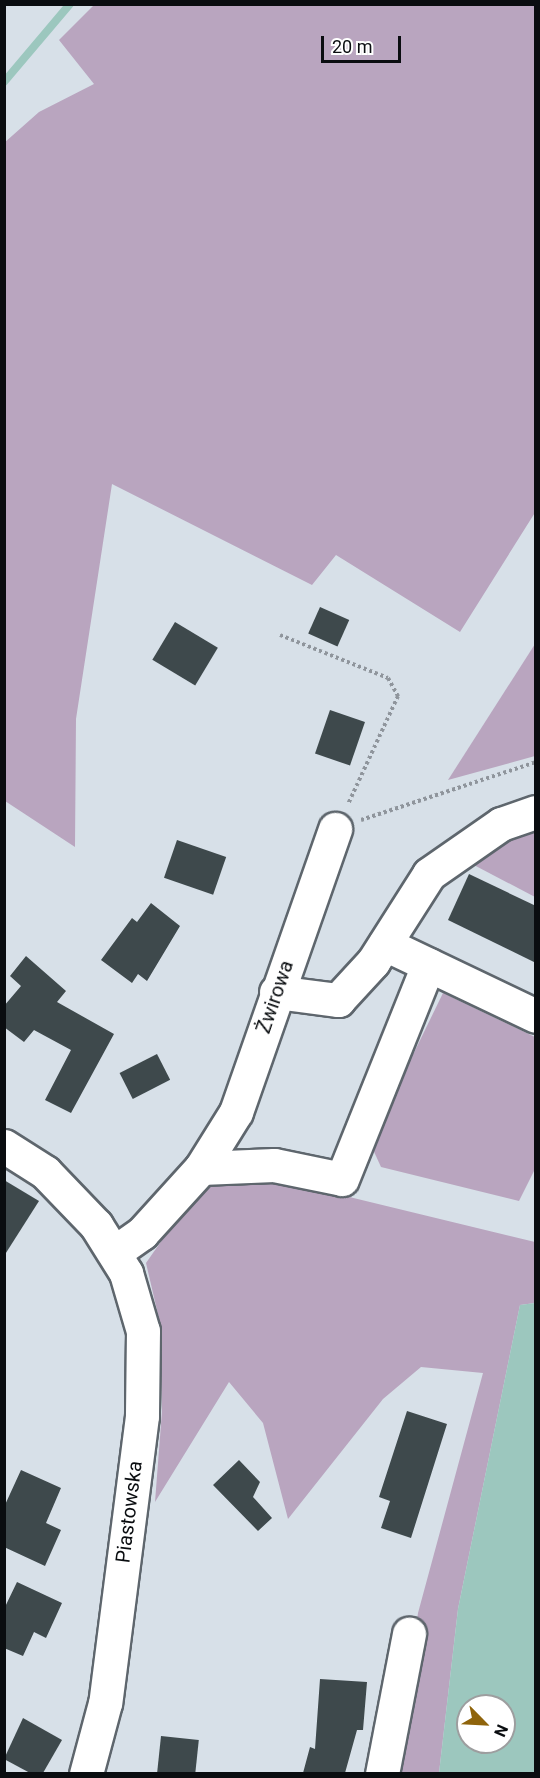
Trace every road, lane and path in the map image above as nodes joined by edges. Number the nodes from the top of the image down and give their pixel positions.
1 (280, 635) dead end
2 (536, 762) edge
3 (536, 812) edge
4 (335, 829) junction
5 (385, 944) junction
6 (428, 965) junction
7 (276, 992) junction
8 (536, 1016) edge
9 (4, 1146) edge
10 (201, 1167) junction
11 (116, 1252) junction
12 (408, 1634) dead end
13 (86, 1773) edge
14 (382, 1773) edge

1 - 4 path
2 - 4 path
3 - 5 street
4 - 7 street, Żwirowa
5 - 6 street
5 - 7 street
6 - 8 street
6 - 10 street
7 - 10 street, Żwirowa
9 - 11 street
10 - 11 street, Żwirowa
11 - 13 street, Piastowska
12 - 14 street

